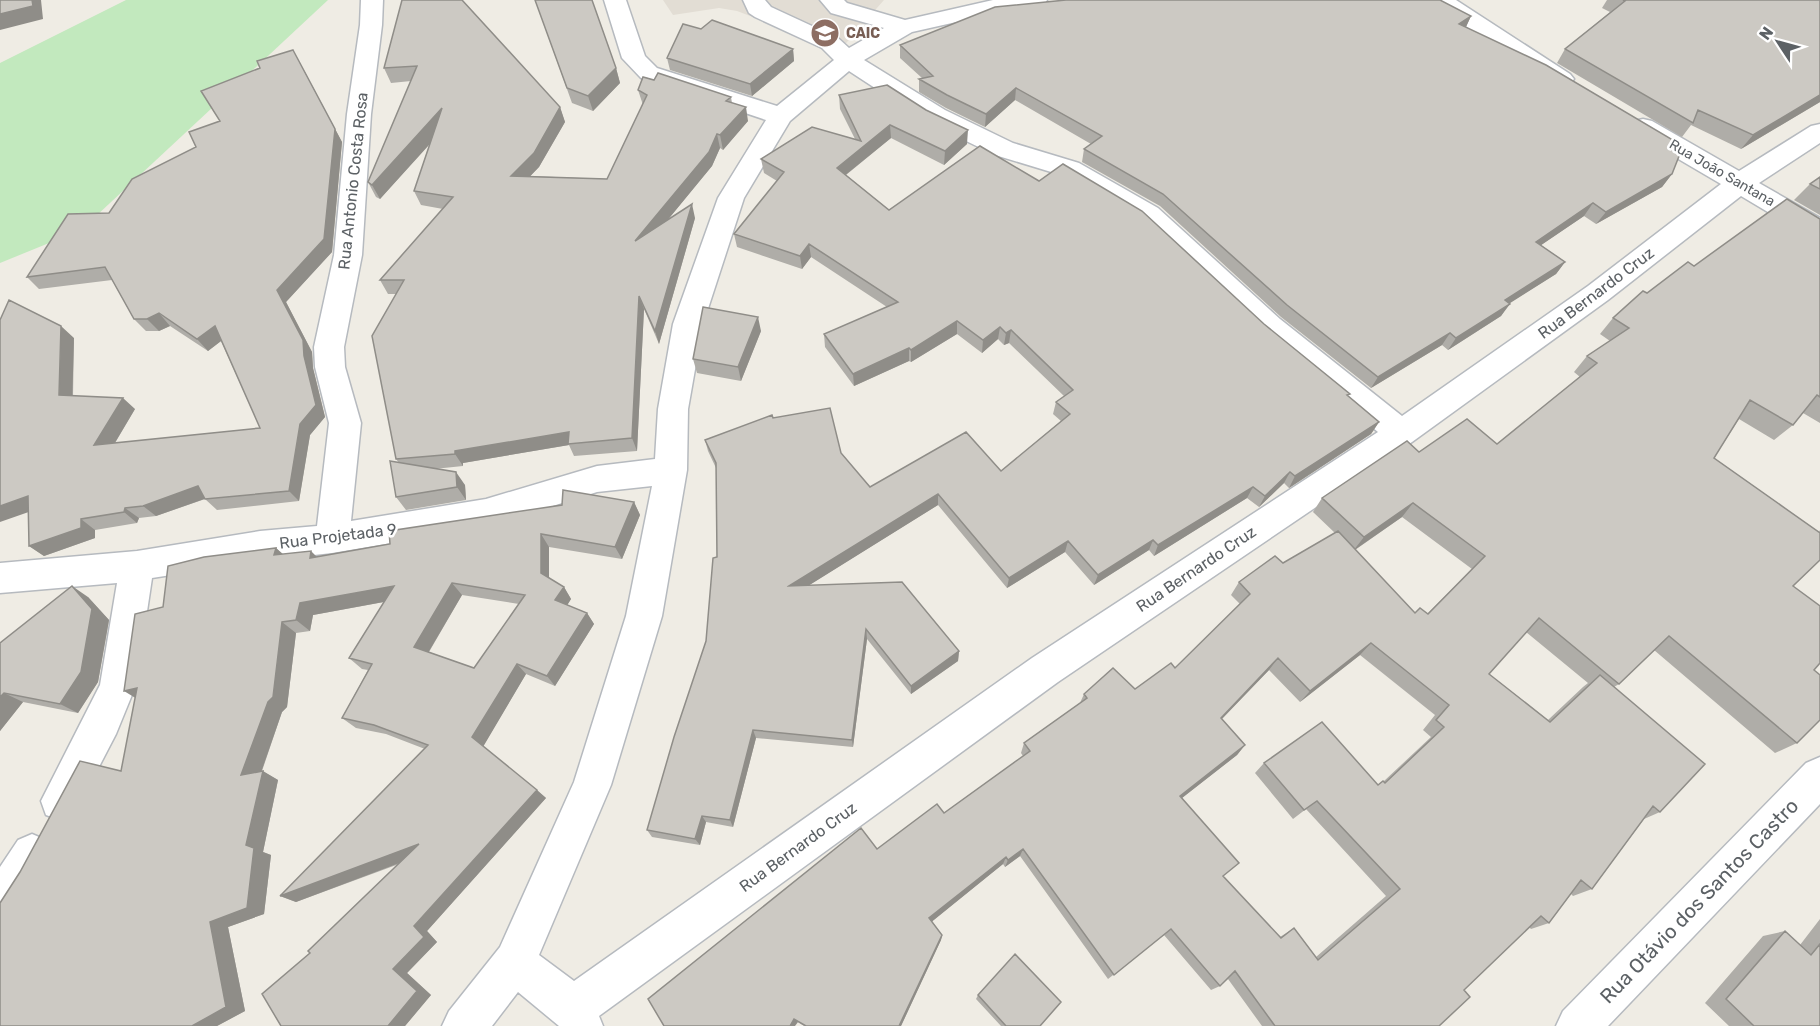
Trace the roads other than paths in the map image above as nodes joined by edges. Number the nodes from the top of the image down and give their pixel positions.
1 (372, 0) edge
2 (615, 0) edge
3 (754, 0) edge
4 (831, 0) edge
5 (1441, 0) edge
6 (1021, 1) edge
7 (904, 27) junction
8 (848, 60) junction
9 (1583, 93) edge
10 (1622, 115) edge
11 (781, 116) junction
12 (1820, 132) edge
13 (1740, 183) junction
14 (1820, 230) edge
15 (1401, 433) junction
16 (671, 470) junction
17 (332, 539) junction
18 (137, 566) junction
19 (93, 570) junction
20 (0, 578) edge
21 (47, 606) edge
22 (1820, 776) edge
23 (0, 903) edge
24 (514, 962) junction
25 (577, 1017) edge
26 (464, 1026) edge
27 (1578, 1026) edge

1 - 17 street, Rua Antonio Costa Rosa
2 - 11 street
3 - 8 street
4 - 7 street
5 - 9 street
6 - 7 street
7 - 8 street
8 - 11 street
8 - 15 street
10 - 13 street, Rua João Santana
11 - 16 street
12 - 13 street, Rua Bernardo Cruz
13 - 14 street, Rua João Santana
13 - 15 street, Rua Bernardo Cruz
15 - 25 street, Rua Bernardo Cruz
16 - 17 street, Rua Projetada 9
16 - 24 street
17 - 18 street, Rua Projetada 9
18 - 19 street, Rua Projetada 9
18 - 23 street
19 - 20 street, Rua Projetada 9
19 - 21 street
22 - 27 street, Rua Otávio dos Santos Castro
24 - 25 street
24 - 26 street

